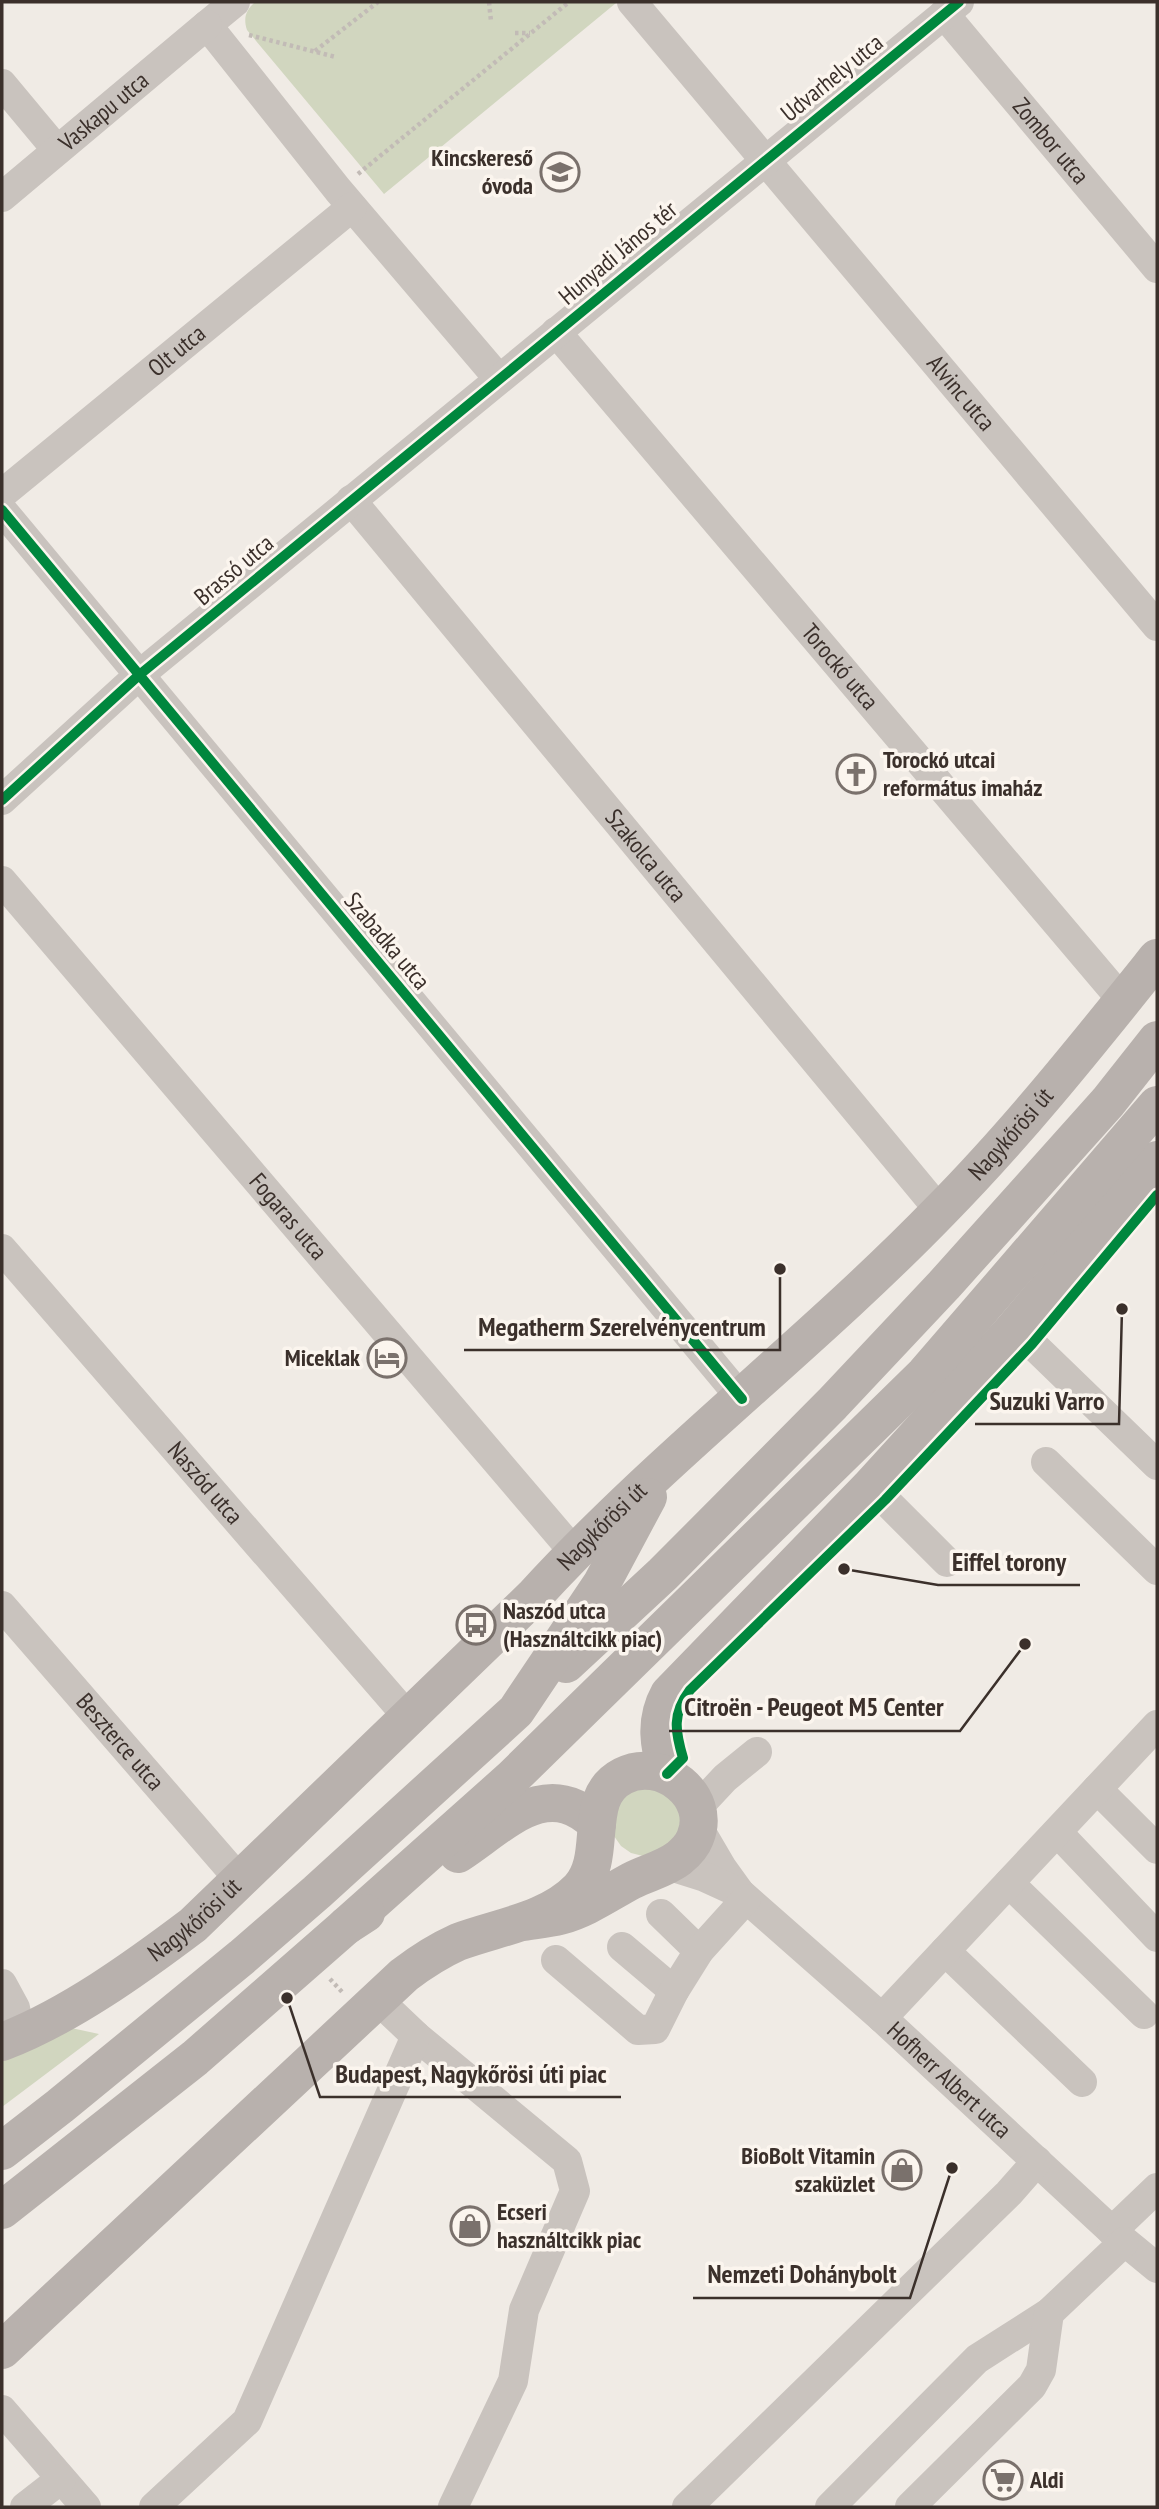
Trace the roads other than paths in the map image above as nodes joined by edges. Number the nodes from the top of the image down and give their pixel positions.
1 (235, 2) edge
2 (632, 2) edge
3 (951, 8) edge
4 (207, 25) junction
5 (2, 84) edge
6 (57, 150) junction
7 (764, 160) junction
8 (2, 197) edge
9 (345, 199) junction
10 (1157, 268) edge
11 (556, 332) junction
12 (499, 379) junction
13 (2, 494) edge
14 (351, 500) junction
15 (2, 510) edge
16 (1157, 626) edge
17 (138, 676) junction
18 (2, 800) edge
19 (2, 881) edge
20 (1157, 958) edge
21 (1123, 1001) junction
22 (1157, 1040) edge
23 (1157, 1105) edge
24 (1157, 1160) edge
25 (940, 1211) junction
26 (2, 1249) edge
27 (1013, 1330) junction
28 (742, 1399) junction
29 (1046, 1462) dead end
30 (1157, 1465) edge
31 (663, 1470) junction
32 (869, 1488) junction
33 (574, 1552) junction
34 (947, 1562) dead end
35 (1157, 1570) edge
36 (2, 1606) edge
37 (516, 1711) junction
38 (408, 1717) junction
39 (1152, 1740) edge
40 (757, 1752) dead end
41 (667, 1774) junction
42 (1097, 1789) junction
43 (697, 1818) junction
44 (598, 1827) junction
45 (1057, 1832) junction
46 (1157, 1849) edge
47 (662, 1867) junction
48 (239, 1879) junction
49 (1009, 1883) junction
50 (743, 1896) junction
51 (661, 1914) dead end
52 (523, 1922) junction
53 (346, 1926) junction
54 (1157, 1937) edge
55 (622, 1947) dead end
56 (699, 1951) junction
57 (945, 1951) junction
58 (556, 1960) dead end
59 (2, 1984) edge
60 (674, 1991) junction
61 (378, 2000) junction
62 (1144, 2014) dead end
63 (882, 2018) junction
64 (416, 2036) junction
65 (11, 2039) edge
66 (1082, 2082) dead end
67 (2, 2151) edge
68 (1037, 2161) junction
69 (1157, 2188) edge
70 (2, 2210) edge
71 (1118, 2236) junction
72 (1157, 2268) edge
73 (1049, 2313) junction
74 (2, 2350) edge
75 (2, 2410) edge
76 (61, 2479) junction
77 (25, 2507) edge
78 (86, 2507) edge
79 (154, 2507) edge
80 (453, 2507) edge
81 (687, 2507) edge
82 (830, 2507) edge
83 (910, 2507) edge

1 - 4 street
2 - 7 street
3 - 7 street, Udvarhely utca
3 - 10 street, Zombor utca
4 - 6 street, Vaskapu utca
4 - 9 street
5 - 6 street
6 - 8 street, Vaskapu utca
7 - 11 street, Hunyadi János tér
7 - 16 street, Alvinc utca
9 - 12 street
9 - 13 street, Olt utca
11 - 12 street, Hunyadi János tér
11 - 21 street, Torockó utca
12 - 14 street, Brassó utca
14 - 17 street, Brassó utca
14 - 25 street, Szakolca utca
15 - 17 street, Szabadka utca
17 - 18 street, Brassó utca
17 - 28 street, Szabadka utca
19 - 33 street, Fogaras utca
20 - 21 main road, Nagykőrösi út
21 - 25 main road, Nagykőrösi út
22 - 37 main road, Nagykőrösi út
23 - 53 main road
24 - 27 main road
25 - 28 main road, Nagykőrösi út
26 - 38 street, Naszód utca
27 - 30 street
27 - 32 main road
28 - 31 main road, Nagykőrösi út
29 - 35 street
31 - 33 main road, Nagykőrösi út
31 - 37 main road
32 - 34 street
32 - 41 main road
33 - 38 main road, Nagykőrösi út
36 - 48 street, Beszterce utca
37 - 67 main road
38 - 48 main road, Nagykőrösi út
39 - 42 street
40 - 43 street
41 - 43 main road
41 - 44 main road
42 - 45 street
42 - 46 street
43 - 47 main road
43 - 50 street, Hofherr Albert utca
44 - 47 main road
44 - 52 main road
44 - 53 main road
45 - 49 street
45 - 54 street
47 - 50 street, Hofherr Albert utca
47 - 52 main road
48 - 65 main road, Nagykőrösi út
49 - 57 street
49 - 62 street
50 - 56 street
50 - 63 street, Hofherr Albert utca
51 - 56 street
52 - 61 main road
53 - 70 main road
55 - 60 street
56 - 60 street
57 - 63 street
57 - 66 street
58 - 60 street
59 - 65 street
61 - 64 street
61 - 74 main road
63 - 68 street, Hofherr Albert utca
64 - 79 street
64 - 80 street
68 - 71 street, Hofherr Albert utca
68 - 81 street
69 - 71 street
71 - 72 street, Hofherr Albert utca
71 - 73 street
73 - 82 street
73 - 83 street
75 - 76 street
76 - 77 street
76 - 78 street

